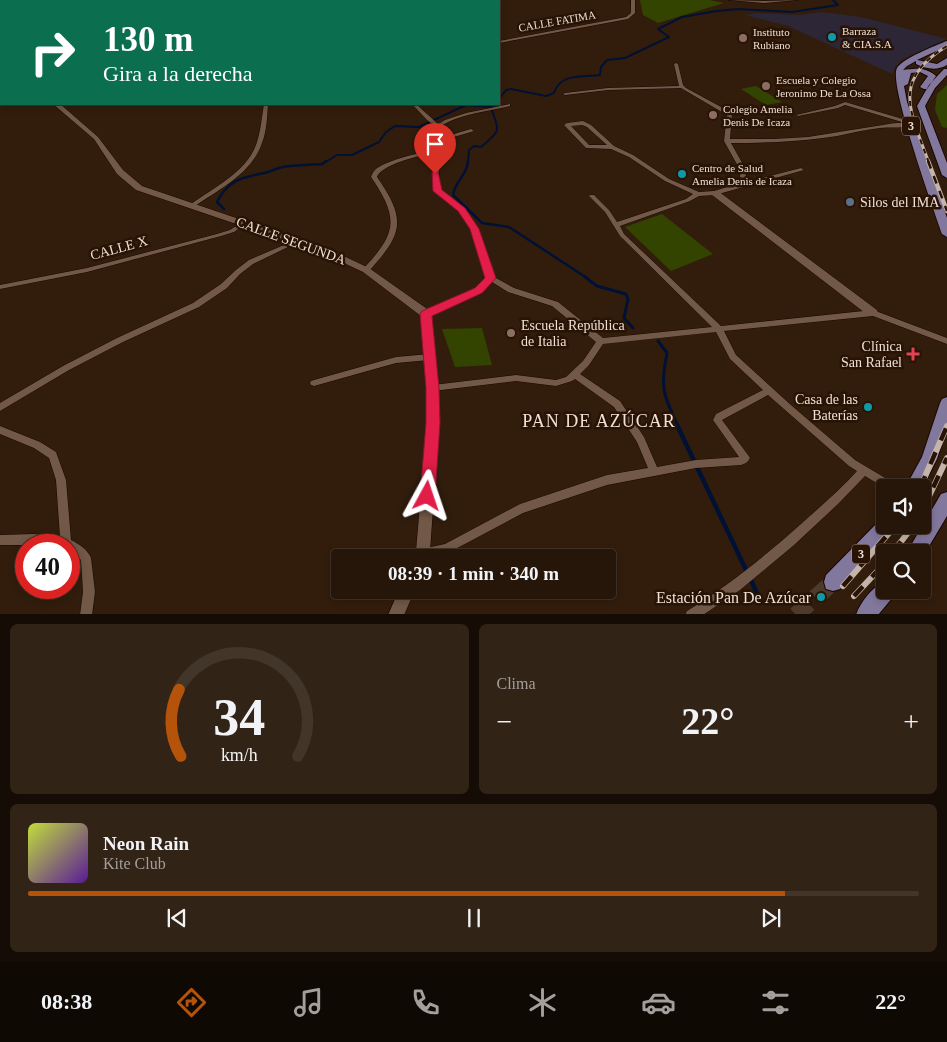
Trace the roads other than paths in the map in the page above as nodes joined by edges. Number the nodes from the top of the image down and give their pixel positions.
1 (634, 0) edge
2 (730, 0) edge
3 (796, 0) edge
4 (770, 1) edge
5 (500, 42) edge
6 (947, 43) edge
7 (934, 48) junction
8 (947, 60) edge
9 (676, 64) dead end
10 (947, 71) edge
11 (683, 87) junction
12 (565, 94) dead end
13 (902, 95) junction
14 (57, 105) edge
15 (266, 105) edge
16 (415, 105) edge
17 (508, 105) dead end
18 (920, 106) junction
19 (798, 115) dead end
20 (433, 122) junction
21 (910, 124) junction
22 (471, 131) dead end
23 (436, 141) junction
24 (727, 141) junction
25 (612, 147) junction
26 (435, 151) junction
27 (801, 170) dead end
28 (947, 175) edge
29 (744, 184) junction
30 (715, 193) junction
31 (698, 194) junction
32 (592, 196) dead end
33 (193, 205) junction
34 (242, 224) junction
35 (616, 225) junction
36 (947, 234) edge
37 (291, 241) junction
38 (366, 270) junction
39 (490, 278) junction
40 (0, 287) edge
41 (873, 313) junction
42 (426, 314) junction
43 (718, 328) junction
44 (601, 341) junction
45 (947, 341) edge
46 (429, 357) junction
47 (576, 375) junction
48 (314, 383) dead end
49 (433, 388) junction
50 (768, 391) junction
51 (947, 404) edge
52 (0, 407) edge
53 (0, 430) edge
54 (864, 471) junction
55 (655, 472) junction
56 (878, 479) edge
57 (918, 479) edge
58 (947, 500) edge
59 (65, 534) edge
60 (879, 534) edge
61 (15, 538) edge
62 (0, 540) edge
63 (921, 544) edge
64 (421, 549) edge
65 (446, 549) edge
66 (80, 554) edge
67 (833, 582) tunnel mouth
68 (403, 599) edge
69 (880, 599) edge
70 (872, 612) edge
71 (86, 614) edge
72 (396, 614) edge
73 (691, 614) edge

1 - 5 street, CALLE FATIMA
2 - 4 street
3 - 4 street
6 - 7 main road, 3
7 - 8 main road
7 - 13 main road, 3
9 - 11 street
10 - 18 main road, 3
11 - 12 street
11 - 24 street
13 - 18 main road
13 - 21 main road, 3
14 - 33 street, CALLE SEGUNDA
15 - 33 street
16 - 20 street
17 - 20 street
18 - 28 main road, 3
19 - 21 street
20 - 23 street
21 - 24 street
21 - 36 main road, 3
22 - 23 street
23 - 26 street
24 - 29 street
25 - 25 street
25 - 31 street
26 - 38 street
26 - 39 street
27 - 29 street
29 - 30 street
30 - 31 street
30 - 41 street
31 - 35 street
32 - 35 street
33 - 34 street, CALLE SEGUNDA
34 - 37 street, CALLE SEGUNDA
34 - 40 street, CALLE X
35 - 43 street
37 - 38 street, CALLE SEGUNDA
37 - 52 street
38 - 42 street, CALLE SEGUNDA
39 - 42 street
39 - 44 street
41 - 43 street
41 - 45 street
42 - 46 street
43 - 44 street
43 - 50 street
44 - 47 street
46 - 48 street
46 - 49 street
47 - 49 street
47 - 55 street
49 - 64 street
50 - 54 street
50 - 55 street
51 - 57 main road
53 - 59 street
54 - 56 street
54 - 73 street
55 - 65 street
58 - 63 main road
60 - 67 main road, 3
61 - 62 street
66 - 71 street
68 - 72 street
69 - 70 main road

